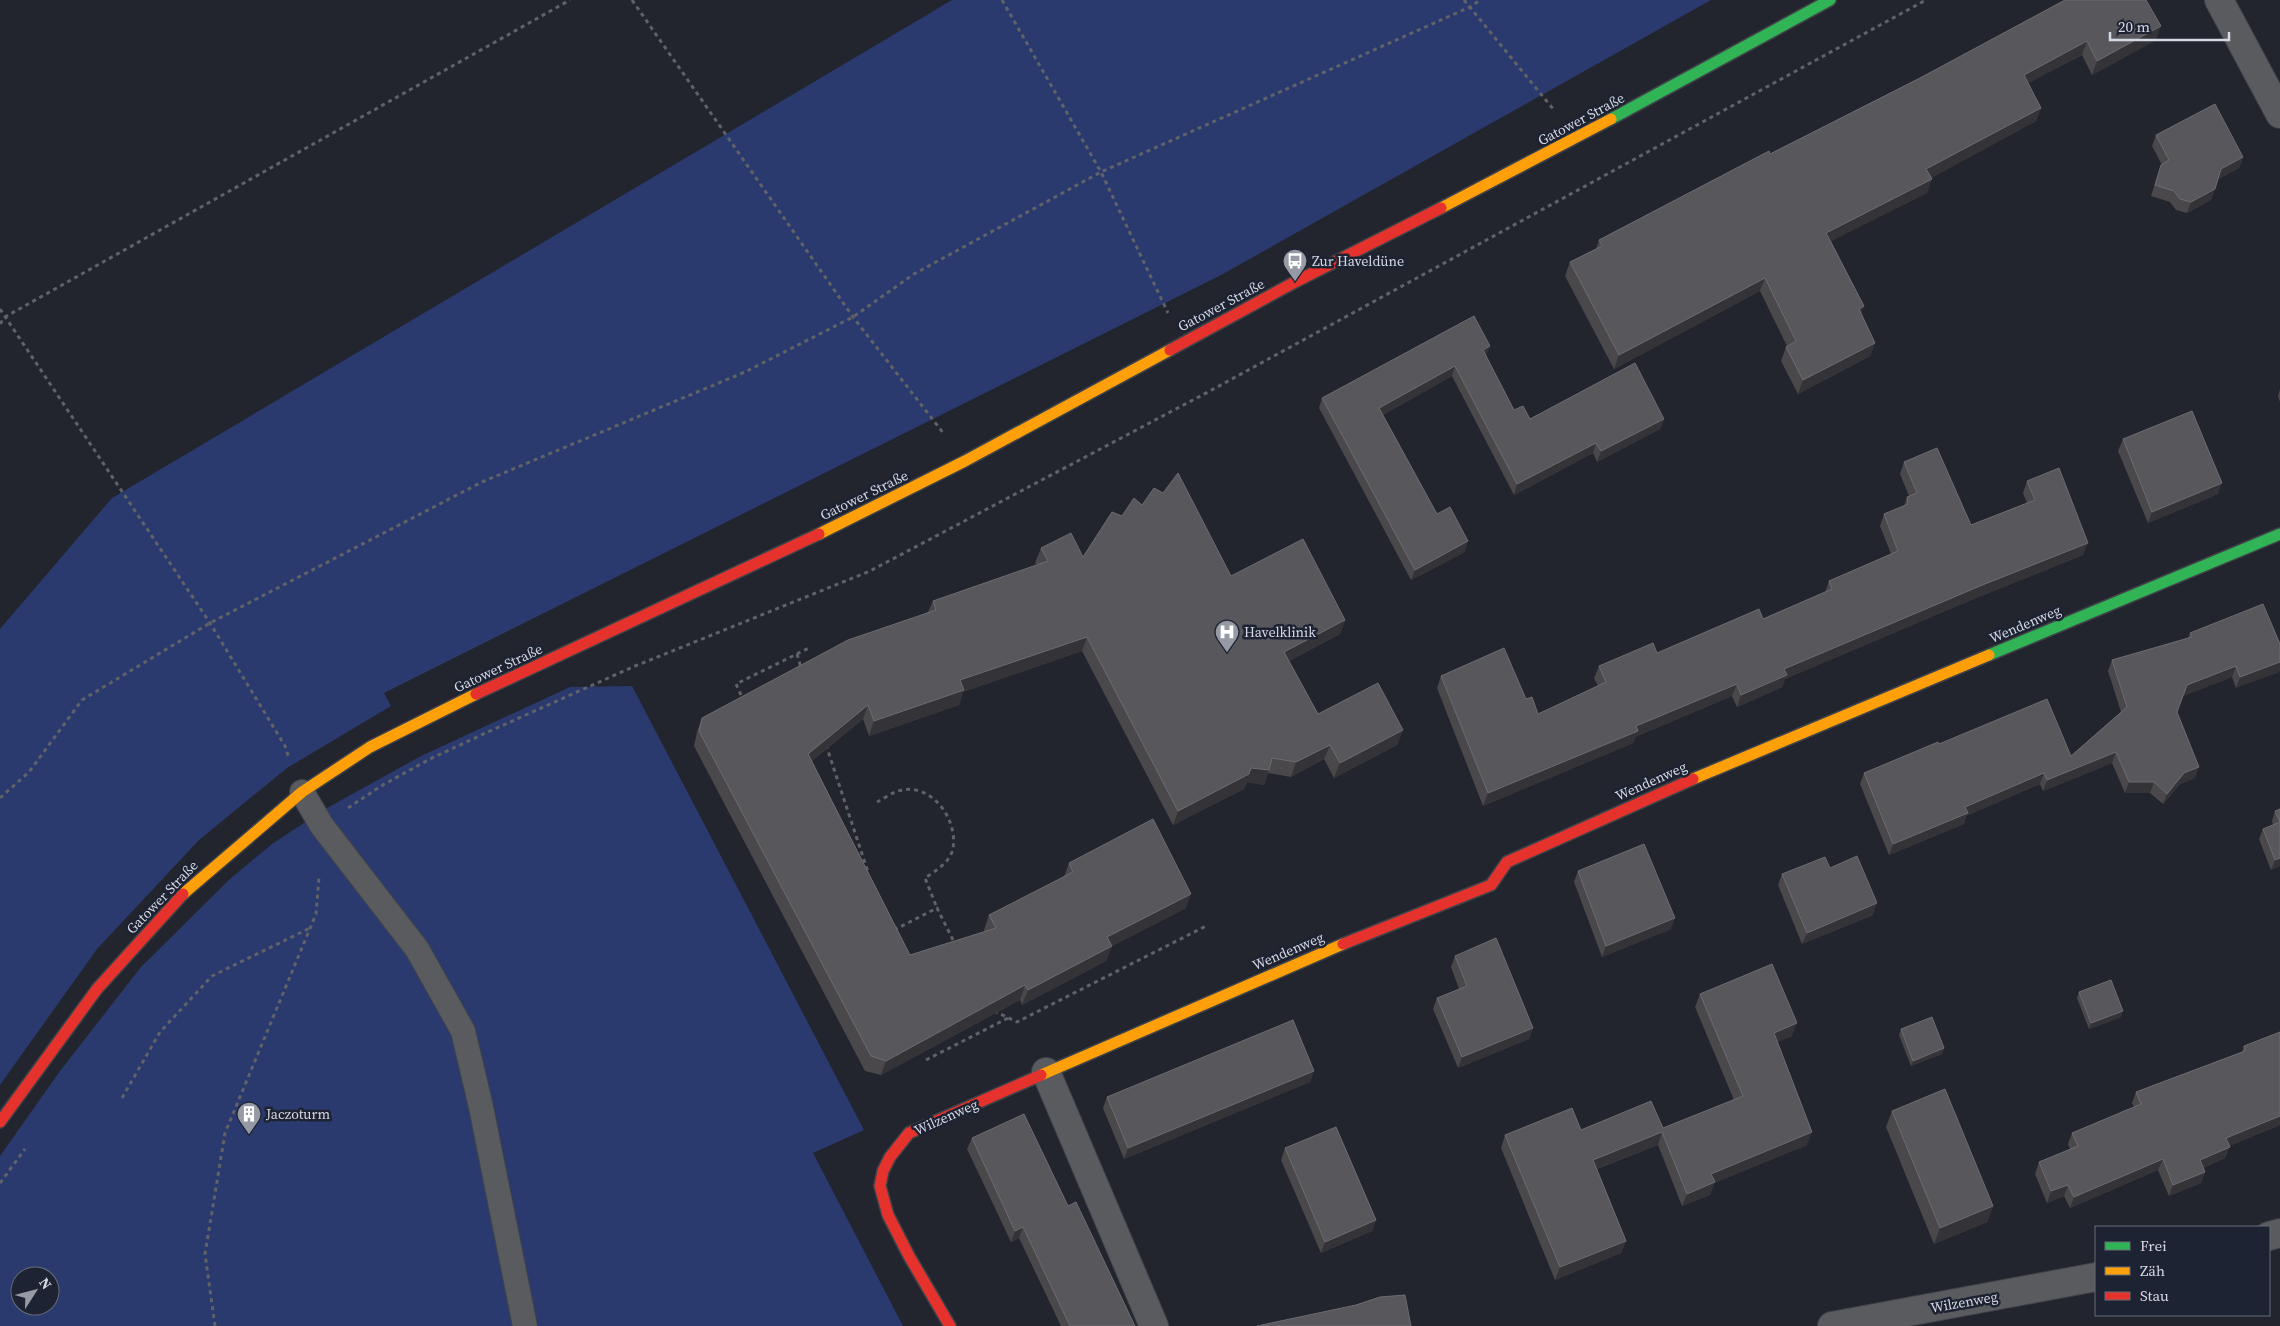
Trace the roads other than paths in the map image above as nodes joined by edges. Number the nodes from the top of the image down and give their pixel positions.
1 (1830, 0) edge
2 (2220, 0) edge
3 (2280, 114) edge
4 (2280, 534) edge
5 (302, 792) junction
6 (1046, 1072) junction
7 (0, 1122) edge
8 (2095, 1277) edge
9 (524, 1326) edge
10 (950, 1326) edge
11 (1154, 1326) edge
12 (1832, 1326) edge

1 - 5 main road, Gatower Straße
2 - 3 street
4 - 6 main road, Wendenweg
5 - 7 main road, Gatower Straße
5 - 9 lane
6 - 10 main road, Wilzenweg
6 - 11 street
8 - 12 street, Wilzenweg

